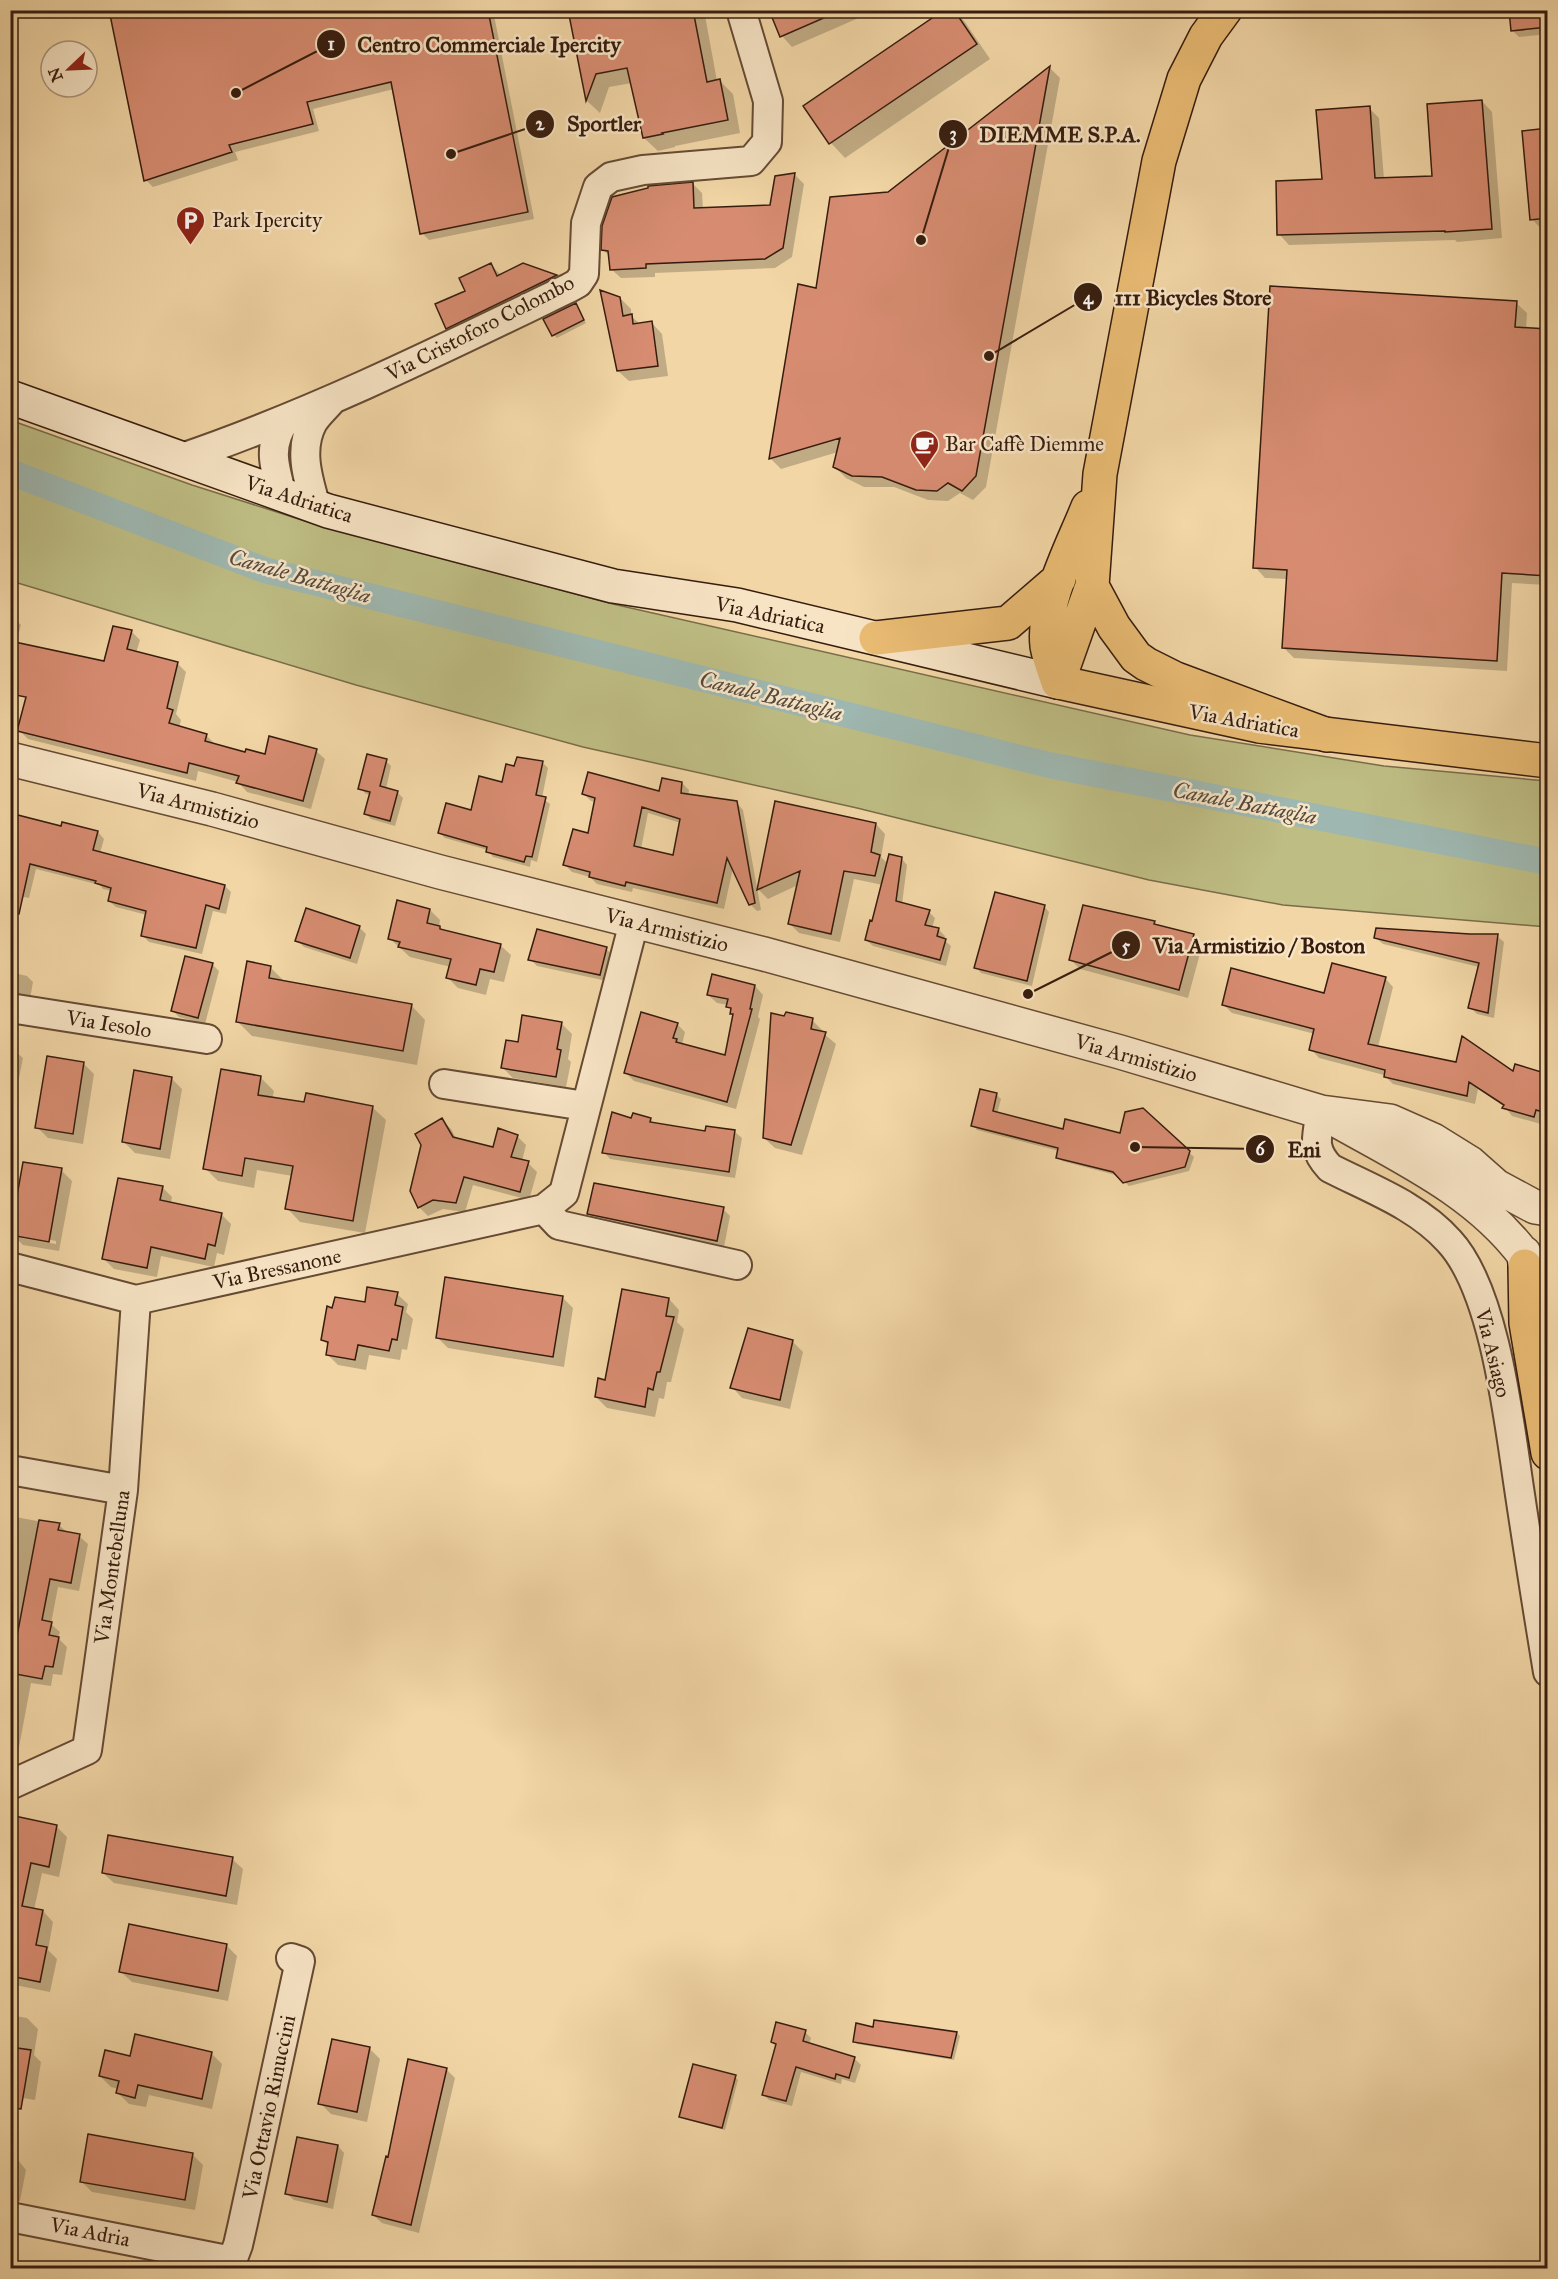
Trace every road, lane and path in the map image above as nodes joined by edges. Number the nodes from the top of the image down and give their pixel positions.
1 (741, 10) edge
2 (1225, 10) edge
3 (10, 397) edge
4 (332, 400) junction
5 (285, 419) junction
6 (179, 459) junction
7 (1100, 474) junction
8 (282, 495) junction
9 (316, 507) junction
10 (1059, 579) junction
11 (1092, 586) junction
12 (876, 638) junction
13 (1058, 682) junction
14 (1327, 735) junction
15 (10, 759) edge
16 (1548, 760) edge
17 (634, 922) junction
18 (10, 1008) edge
19 (207, 1040) dead end
20 (444, 1084) dead end
21 (585, 1106) junction
22 (1321, 1112) junction
23 (544, 1209) junction
24 (1548, 1209) edge
25 (1548, 1215) edge
26 (1524, 1261) junction
27 (737, 1265) dead end
28 (10, 1267) edge
29 (1548, 1295) edge
30 (136, 1300) junction
31 (1548, 1453) edge
32 (10, 1470) edge
33 (123, 1490) junction
34 (1548, 1672) edge
35 (10, 1785) edge
36 (291, 1958) dead end
37 (10, 2217) edge
38 (233, 2265) edge

1 - 4 street, Via Cristoforo Colombo
2 - 7 main road
3 - 6 street, Via Adriatica
4 - 5 street, Via Cristoforo Colombo
4 - 9 street, Via Cristoforo Colombo
5 - 6 street, Via Cristoforo Colombo
5 - 8 street
6 - 8 street, Via Adriatica
7 - 10 main road
7 - 11 main road
8 - 9 street, Via Adriatica
9 - 12 street, Via Adriatica
10 - 12 main road
10 - 13 main road
11 - 13 main road
11 - 14 main road
12 - 13 street, Via Adriatica
13 - 14 main road, Via Adriatica
14 - 16 main road, Via Adriatica
15 - 17 street, Via Armistizio
17 - 21 street
17 - 22 street, Via Armistizio
18 - 19 street, Via Iesolo
20 - 21 street
21 - 23 street
22 - 24 street, Via Armistizio
22 - 26 street, Via Armistizio
22 - 34 street, Via Asiago
23 - 27 street
23 - 30 street, Via Bressanone
25 - 26 street
26 - 29 street, Via Armistizio
26 - 31 main road
28 - 30 street, Via Bressanone
30 - 33 street, Via Montebelluna
32 - 33 street
33 - 35 street, Via Montebelluna
36 - 38 street, Via Ottavio Rinuccini
37 - 38 street, Via Adria

